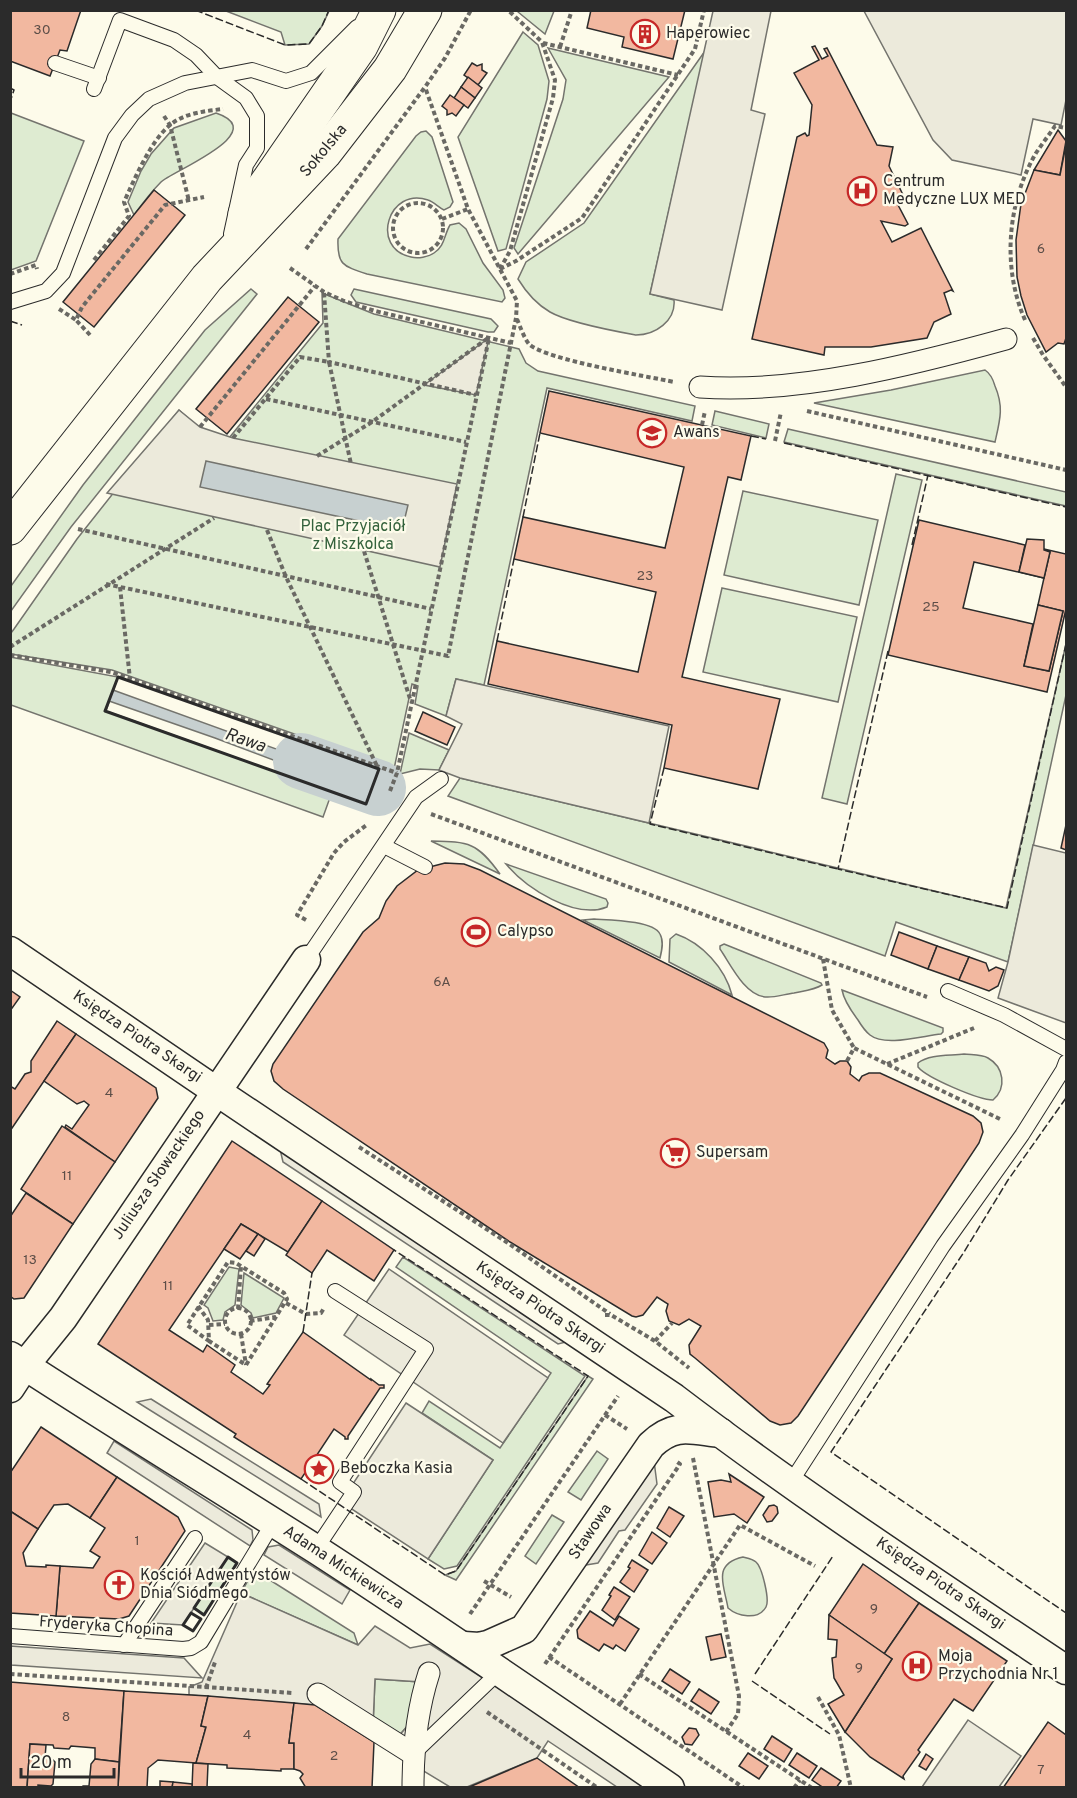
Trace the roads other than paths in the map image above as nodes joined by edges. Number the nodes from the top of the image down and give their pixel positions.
1 (377, 10) edge
2 (425, 10) edge
3 (55, 63) dead end
4 (217, 77) junction
5 (231, 234) junction
6 (207, 278) junction
7 (10, 302) edge
8 (1006, 339) dead end
9 (700, 387) dead end
10 (10, 528) edge
11 (441, 779) dead end
12 (384, 846) junction
13 (425, 867) dead end
14 (10, 951) edge
15 (306, 960) joint
16 (948, 992) dead end
17 (1066, 1049) edge
18 (1066, 1062) edge
19 (216, 1091) junction
20 (335, 1291) road end
21 (15, 1370) edge
22 (721, 1433) junction
23 (791, 1482) junction
24 (273, 1523) junction
25 (195, 1538) dead end
26 (316, 1549) junction
27 (10, 1636) edge
28 (124, 1645) junction
29 (464, 1646) junction
30 (1066, 1670) edge
31 (500, 1671) junction
32 (429, 1673) dead end
33 (318, 1694) road end
34 (413, 1754) junction
35 (413, 1788) edge
36 (670, 1788) edge

1 - 4 lane
1 - 5 street, Sokolska
2 - 6 street, Sokolska
3 - 4 lane
4 - 5 lane
4 - 7 lane
5 - 6 street, Sokolska
6 - 10 street, Sokolska
8 - 9 street
11 - 12 lane
12 - 13 lane
12 - 15 lane
14 - 19 street, Księdza Piotra Skargi
15 - 19 street, Juliusza Słowackiego
16 - 17 lane
18 - 23 lane
19 - 21 street, Juliusza Słowackiego
19 - 22 street, Księdza Piotra Skargi
20 - 26 lane
21 - 24 street, Adama Mickiewicza
22 - 23 street, Księdza Piotra Skargi
22 - 29 street, Stawowa
23 - 30 street, Księdza Piotra Skargi
24 - 26 street, Adama Mickiewicza
24 - 28 lane, Fryderyka Chopina
25 - 28 lane
26 - 29 street, Adama Mickiewicza
27 - 28 lane, Fryderyka Chopina
29 - 31 street, Adama Mickiewicza
31 - 34 lane
31 - 36 street, Adama Mickiewicza
32 - 34 street
33 - 34 street
34 - 35 street

